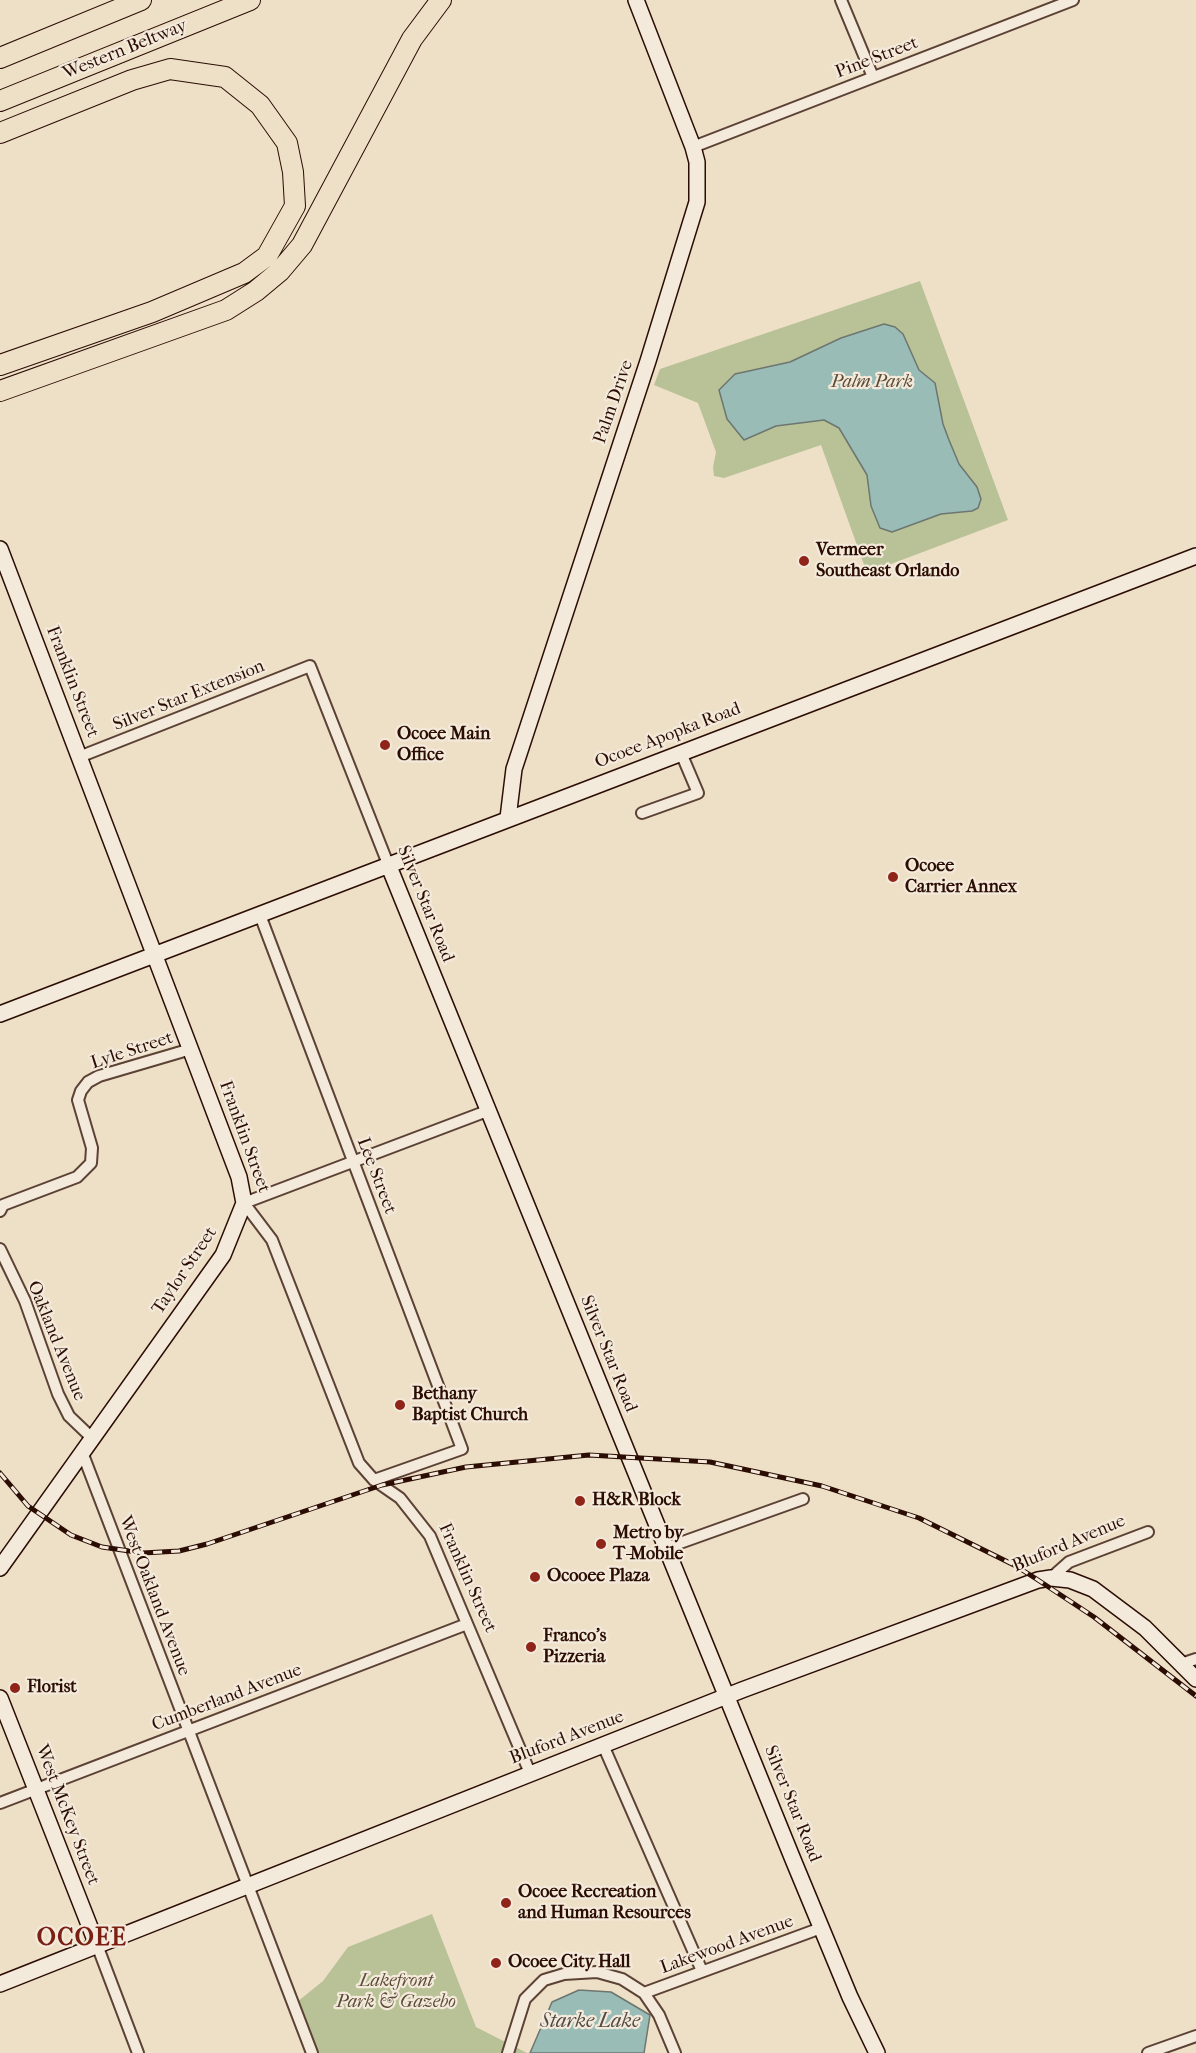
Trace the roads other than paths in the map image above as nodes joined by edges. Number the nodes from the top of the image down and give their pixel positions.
1 (122, 0) edge
2 (141, 0) edge
3 (250, 0) edge
4 (441, 0) edge
5 (636, 0) edge
6 (841, 0) edge
7 (1073, 0) edge
8 (84, 22) junction
9 (0, 58) edge
10 (873, 77) junction
11 (0, 101) edge
12 (0, 133) edge
13 (693, 147) junction
14 (0, 365) edge
15 (0, 391) edge
16 (0, 549) edge
17 (1196, 556) edge
18 (310, 666) joint
19 (681, 753) junction
20 (79, 757) junction
21 (642, 813) dead end
22 (508, 818) junction
23 (388, 864) junction
24 (260, 915) junction
25 (154, 955) junction
26 (0, 1014) edge
27 (191, 1049) junction
28 (487, 1111) junction
29 (353, 1161) junction
30 (244, 1203) junction
31 (1, 1208) edge
32 (0, 1249) edge
33 (92, 1438) junction
34 (82, 1452) junction
35 (374, 1480) junction
36 (803, 1499) dead end
37 (1148, 1532) dead end
38 (666, 1548) junction
39 (0, 1568) edge
40 (1051, 1578) junction
41 (467, 1624) junction
42 (1189, 1662) edge
43 (1196, 1679) edge
44 (727, 1696) junction
45 (0, 1698) edge
46 (188, 1730) junction
47 (603, 1745) junction
48 (530, 1773) junction
49 (36, 1789) junction
50 (0, 1803) edge
51 (248, 1886) junction
52 (821, 1928) junction
53 (97, 1945) junction
54 (702, 1971) junction
55 (0, 1984) edge
56 (644, 1993) junction
57 (1196, 2036) edge
58 (138, 2053) edge
59 (312, 2053) edge
60 (508, 2053) edge
61 (675, 2053) edge
62 (877, 2053) edge
63 (1148, 2053) edge

1 - 8 highway
2 - 8 highway
3 - 11 highway, Western Beltway
4 - 15 highway
5 - 13 street, Palm Drive
6 - 10 street
7 - 10 street, Pine Street
8 - 9 highway
10 - 13 street, Pine Street
12 - 14 highway
13 - 22 street, Palm Drive
16 - 20 street, Franklin Street
17 - 19 street, Ocoee Apopka Road
18 - 20 street, Silver Star Extension
18 - 23 street, Silver Star Road
19 - 21 street
19 - 22 street, Ocoee Apopka Road
20 - 25 street, Franklin Street
22 - 23 street, Ocoee Apopka Road
23 - 24 street, Ocoee Apopka Road
23 - 28 street, Silver Star Road
24 - 25 street, Ocoee Apopka Road
24 - 29 street, Lee Street
25 - 26 street, Ocoee Apopka Road
25 - 27 street, Franklin Street
27 - 30 street, Franklin Street
27 - 31 street, Lyle Street
28 - 29 street
28 - 38 street, Silver Star Road
29 - 30 street
29 - 35 street, Lee Street
30 - 33 street, Taylor Street
30 - 35 street, Franklin Street
32 - 33 street, Oakland Avenue
33 - 34 street, Taylor Street
34 - 39 street, Taylor Street
34 - 46 street, West Oakland Avenue
35 - 41 street, Franklin Street
36 - 38 street
37 - 40 street, Bluford Avenue
38 - 44 street, Silver Star Road
40 - 42 street
40 - 44 street, Bluford Avenue
41 - 46 street, Cumberland Avenue
41 - 48 street, Franklin Street
42 - 43 street
44 - 47 street, Bluford Avenue
44 - 52 street, Silver Star Road
45 - 49 street, West McKey Street
46 - 49 street, Cumberland Avenue
46 - 51 street, West Oakland Avenue
47 - 48 street, Bluford Avenue
47 - 54 street
48 - 51 street, Bluford Avenue
49 - 50 street, Cumberland Avenue
49 - 53 street, West McKey Street
51 - 53 street, Bluford Avenue
51 - 59 street, West Oakland Avenue
52 - 54 street, Lakewood Avenue
52 - 62 street, Silver Star Road
53 - 55 street, Bluford Avenue
53 - 58 street
54 - 56 street, Lakewood Avenue
56 - 60 street
56 - 61 street
57 - 63 street

